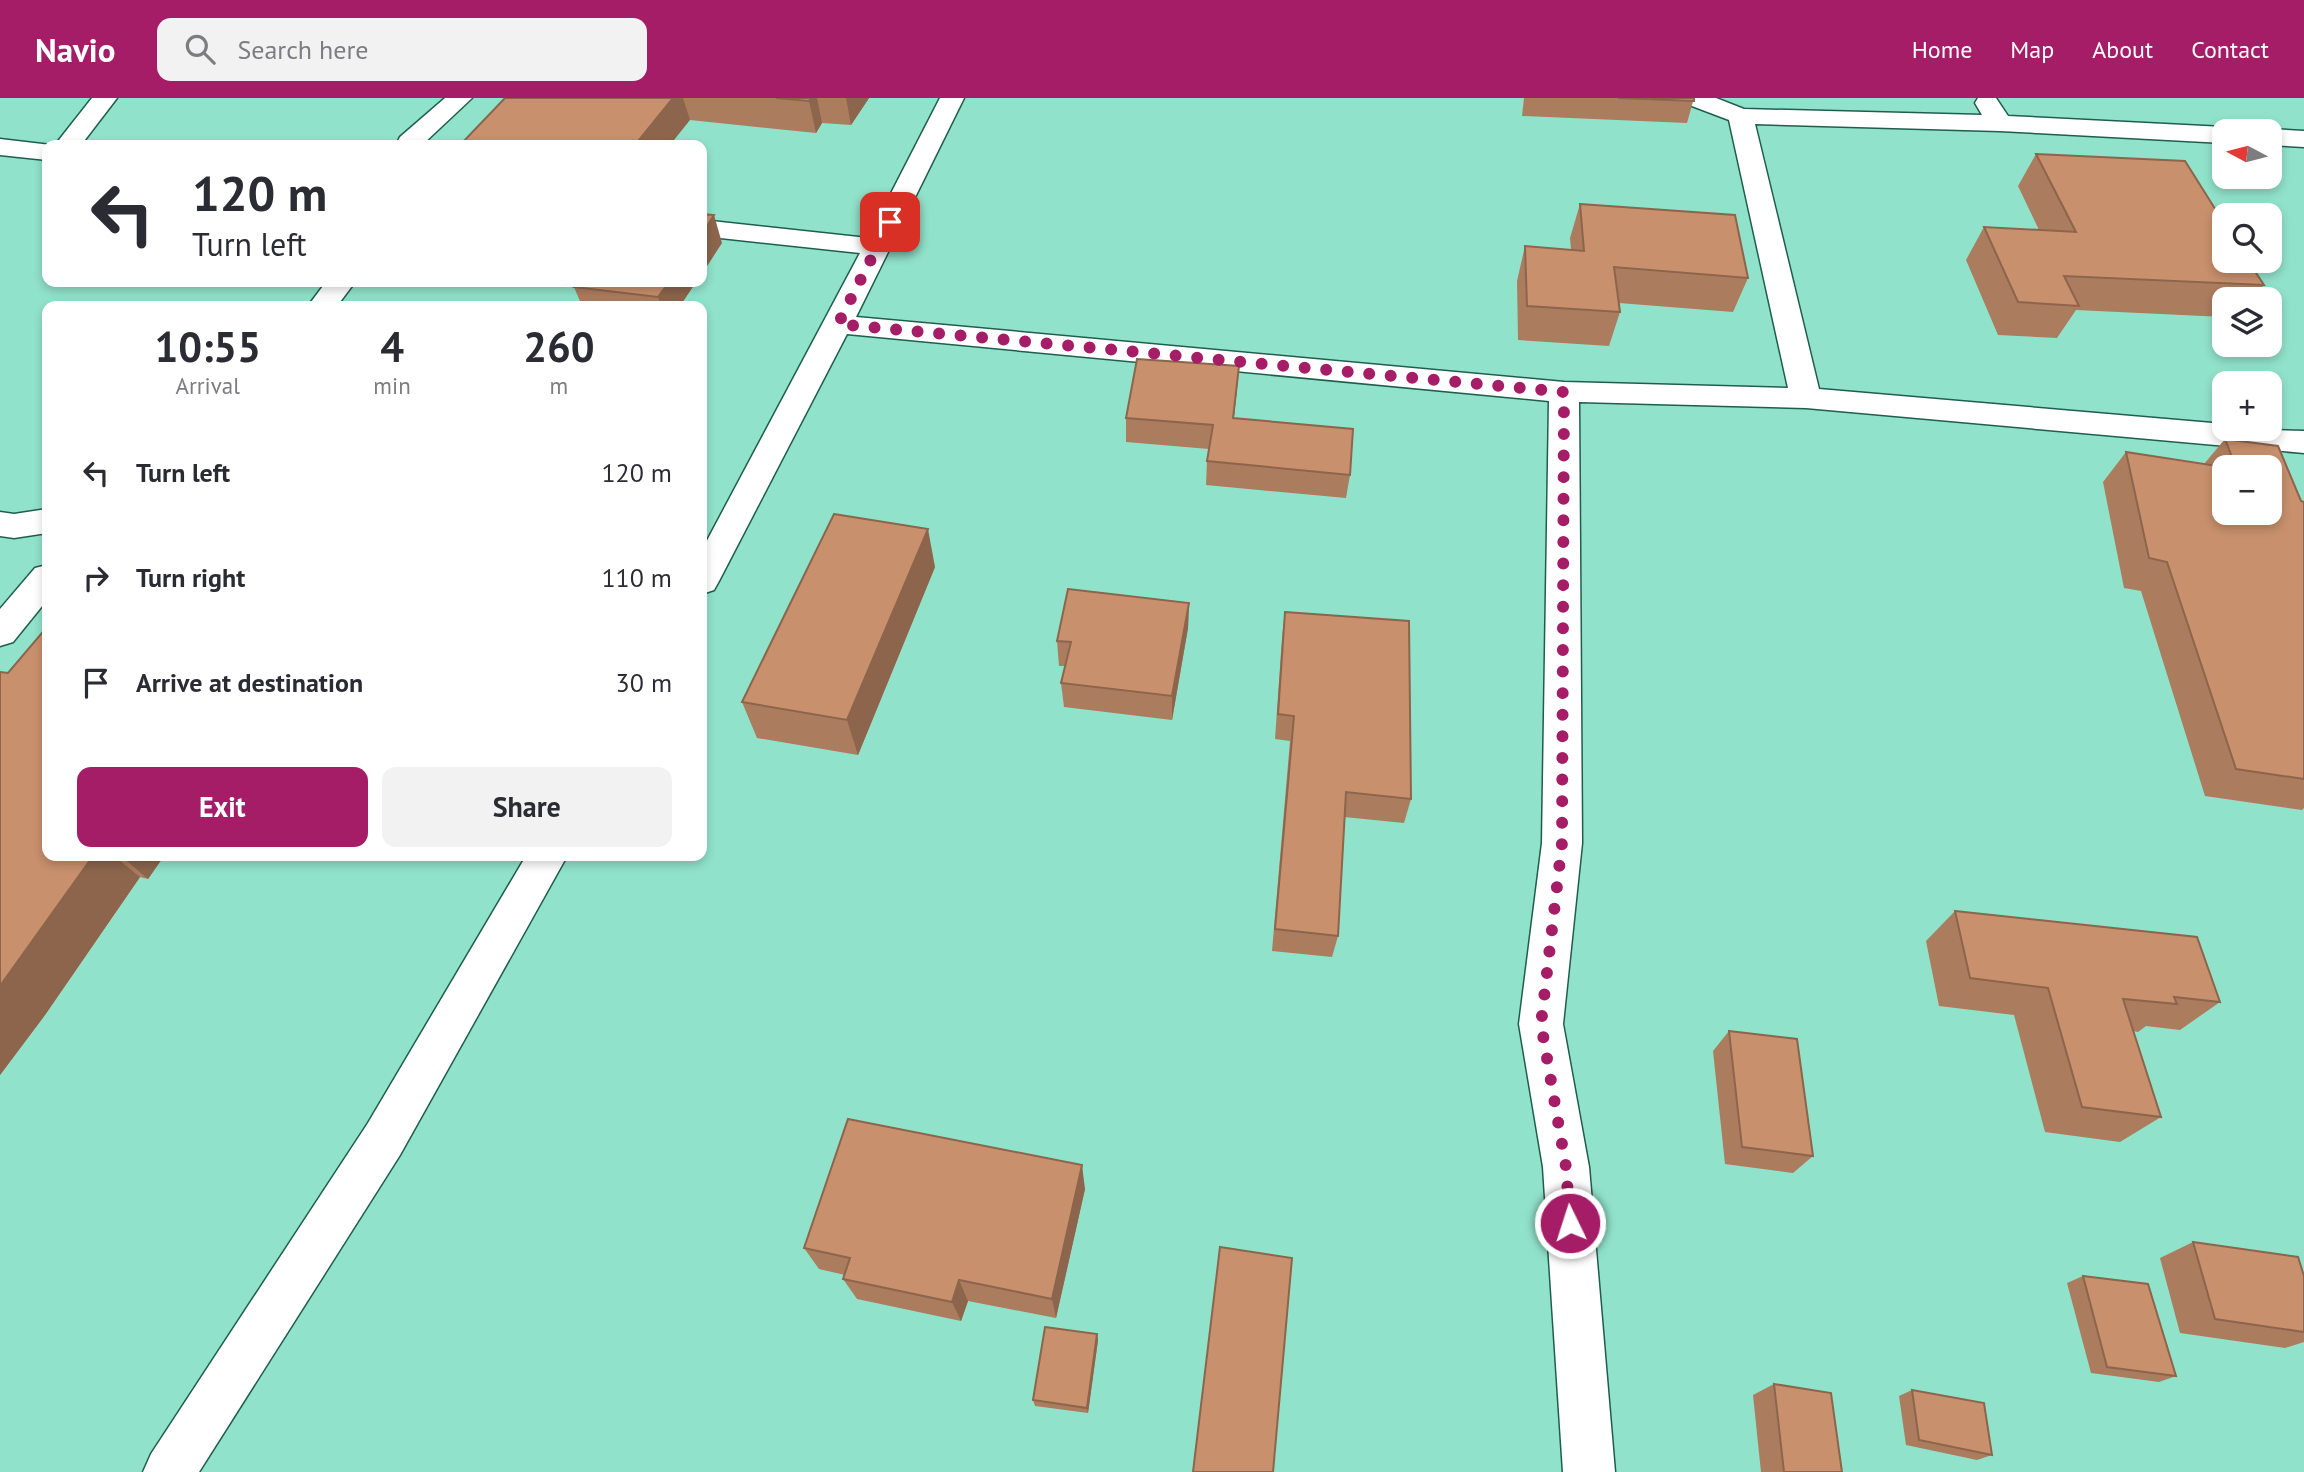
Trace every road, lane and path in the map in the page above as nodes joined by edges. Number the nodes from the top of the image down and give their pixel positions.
1 (105, 98) edge
2 (460, 98) edge
3 (952, 98) edge
4 (1693, 98) edge
5 (1984, 98) edge
6 (1741, 116) junction
7 (2000, 123) junction
8 (2212, 134) edge
9 (2282, 138) edge
10 (2304, 139) edge
11 (72, 140) edge
12 (411, 140) edge
13 (0, 147) edge
14 (42, 151) edge
15 (707, 229) edge
16 (877, 247) junction
17 (337, 287) edge
18 (326, 301) edge
19 (838, 324) junction
20 (1564, 392) junction
21 (1806, 398) junction
22 (2304, 442) edge
23 (42, 522) edge
24 (0, 524) edge
25 (707, 572) edge
26 (42, 583) edge
27 (0, 633) edge
28 (544, 861) edge
29 (169, 1472) edge
30 (1589, 1472) edge

1 - 11 street
2 - 12 street
3 - 16 street
4 - 6 street
5 - 7 street
6 - 7 street
6 - 21 street
7 - 8 street
9 - 10 street
13 - 14 street
15 - 16 street
16 - 19 street
17 - 18 street
19 - 20 street
19 - 25 street
20 - 21 street
20 - 30 street
21 - 22 street
23 - 24 street
26 - 27 street
28 - 29 street

